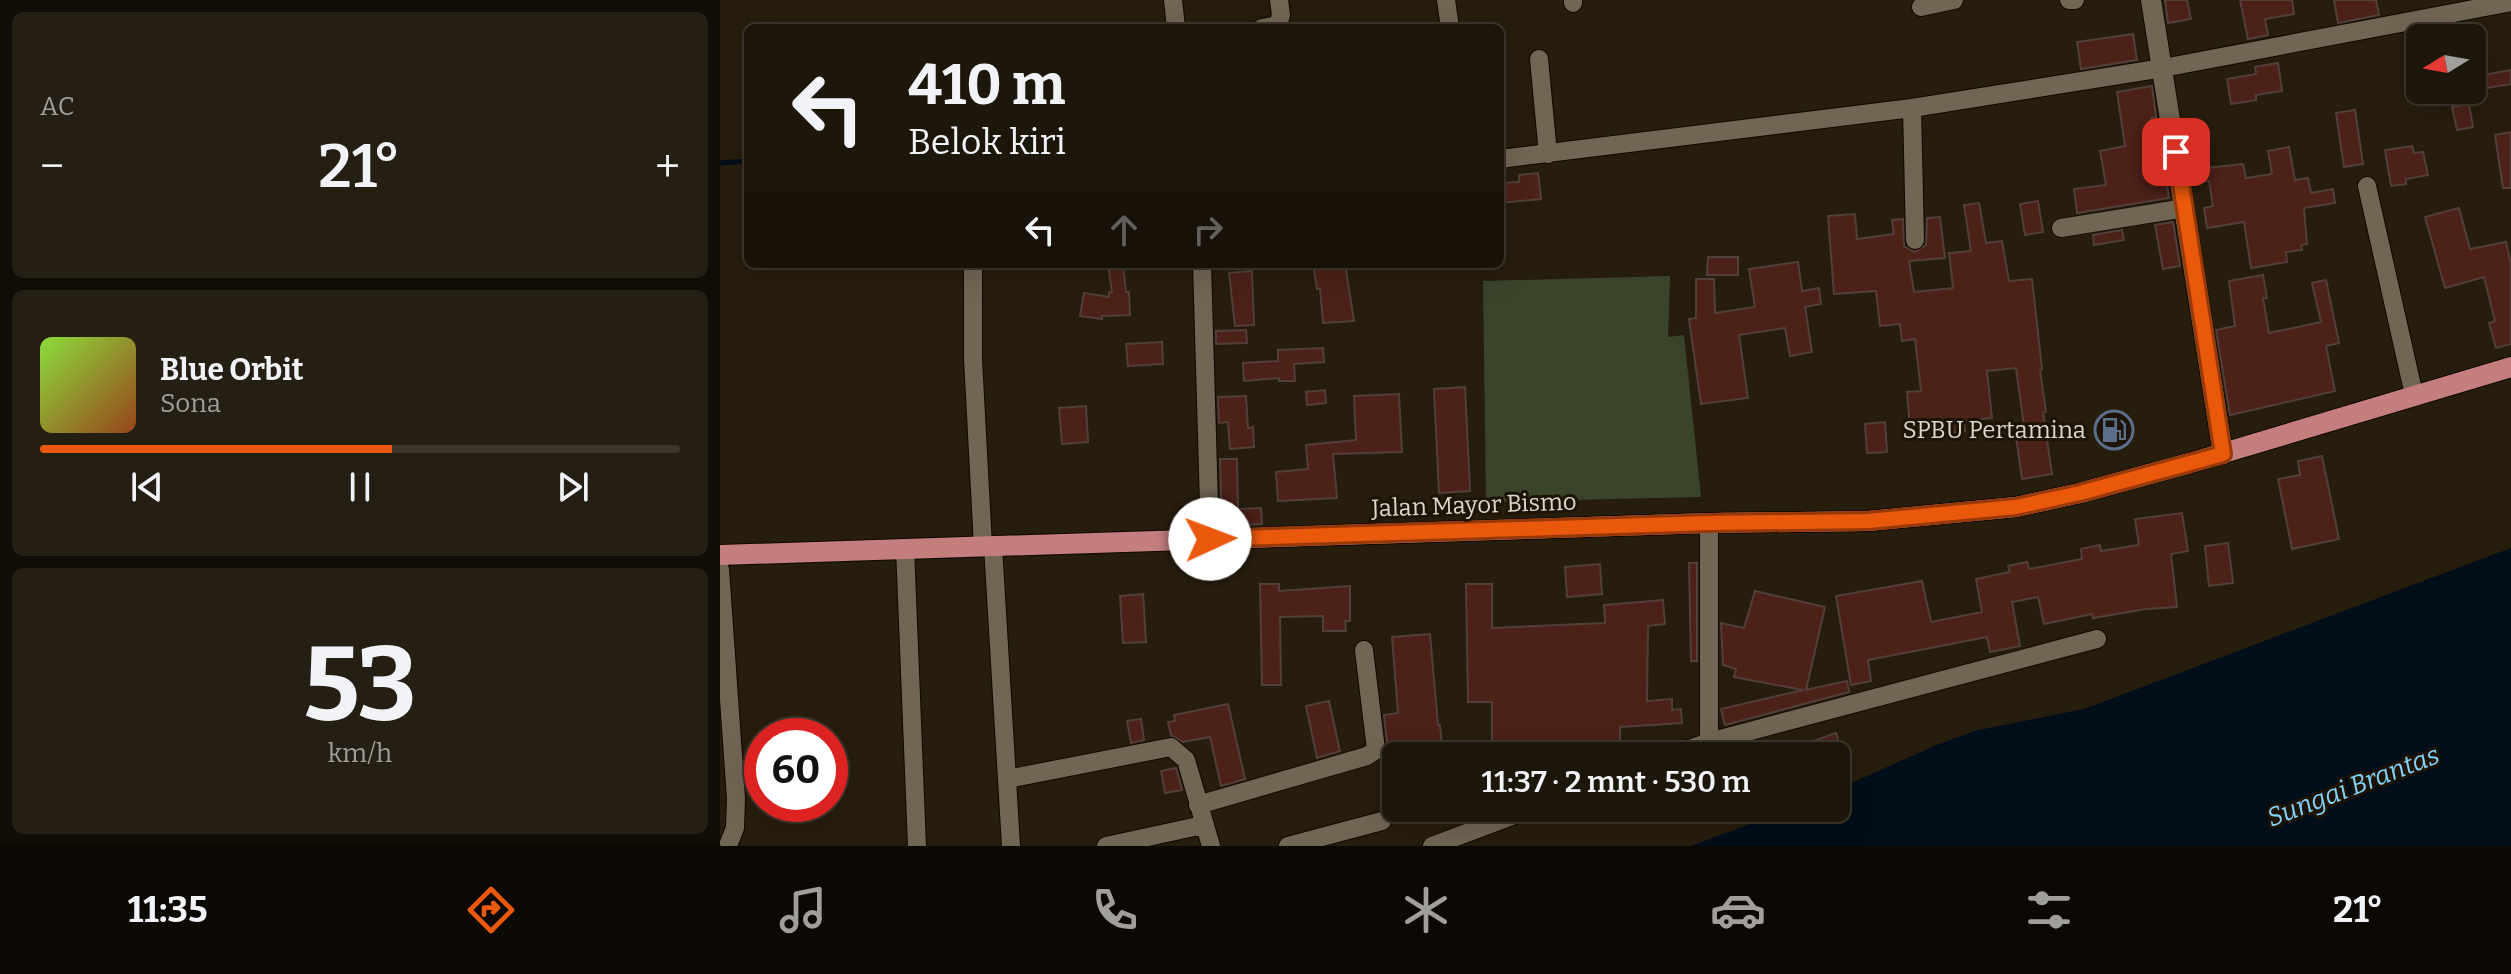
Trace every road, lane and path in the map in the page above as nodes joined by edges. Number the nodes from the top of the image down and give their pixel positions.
1 (1173, 0) edge
2 (1279, 0) edge
3 (1446, 0) edge
4 (1954, 0) edge
5 (2151, 0) edge
6 (2511, 2) edge
7 (1921, 7) dead end
8 (1176, 24) edge
9 (1278, 24) edge
10 (1449, 24) edge
11 (1539, 59) dead end
12 (2163, 68) junction
13 (1912, 108) junction
14 (1548, 154) junction
15 (1504, 159) edge
16 (2367, 186) dead end
17 (2185, 208) junction
18 (2061, 228) dead end
19 (1915, 240) dead end
20 (973, 268) edge
21 (1202, 268) edge
22 (2511, 367) edge
23 (2414, 395) junction
24 (2223, 454) junction
25 (1709, 523) junction
26 (1210, 539) junction
27 (988, 546) junction
28 (905, 548) junction
29 (720, 555) edge
30 (720, 569) edge
31 (2097, 639) dead end
32 (1364, 650) dead end
33 (1709, 742) joint
34 (1007, 779) junction
35 (1198, 805) junction
36 (1382, 821) dead end
37 (1496, 822) edge
38 (1203, 825) junction
39 (729, 843) dead end
40 (917, 846) edge
41 (1011, 846) edge
42 (1106, 846) edge
43 (1211, 846) edge
44 (1288, 846) edge
45 (1432, 846) edge

1 - 8 street
2 - 9 street
3 - 10 street
4 - 7 street
5 - 12 street
6 - 12 street
11 - 14 street
12 - 13 street
12 - 17 street
13 - 14 street
13 - 19 street
14 - 15 street
16 - 23 street
17 - 18 street
17 - 24 street
20 - 27 street
21 - 26 street
22 - 23 main road, Jalan Mayor Bismo
23 - 24 main road, Jalan Mayor Bismo
24 - 25 main road, Jalan Mayor Bismo
25 - 26 main road, Jalan Mayor Bismo
25 - 33 street
26 - 27 main road, Jalan Mayor Bismo
27 - 28 main road, Jalan Mayor Bismo
27 - 34 street
28 - 29 main road, Jalan Mayor Bismo
28 - 40 street
30 - 39 street
31 - 33 street
32 - 35 street
34 - 35 street
34 - 41 street
35 - 38 street
36 - 44 street
37 - 45 street
38 - 42 street
38 - 43 street

